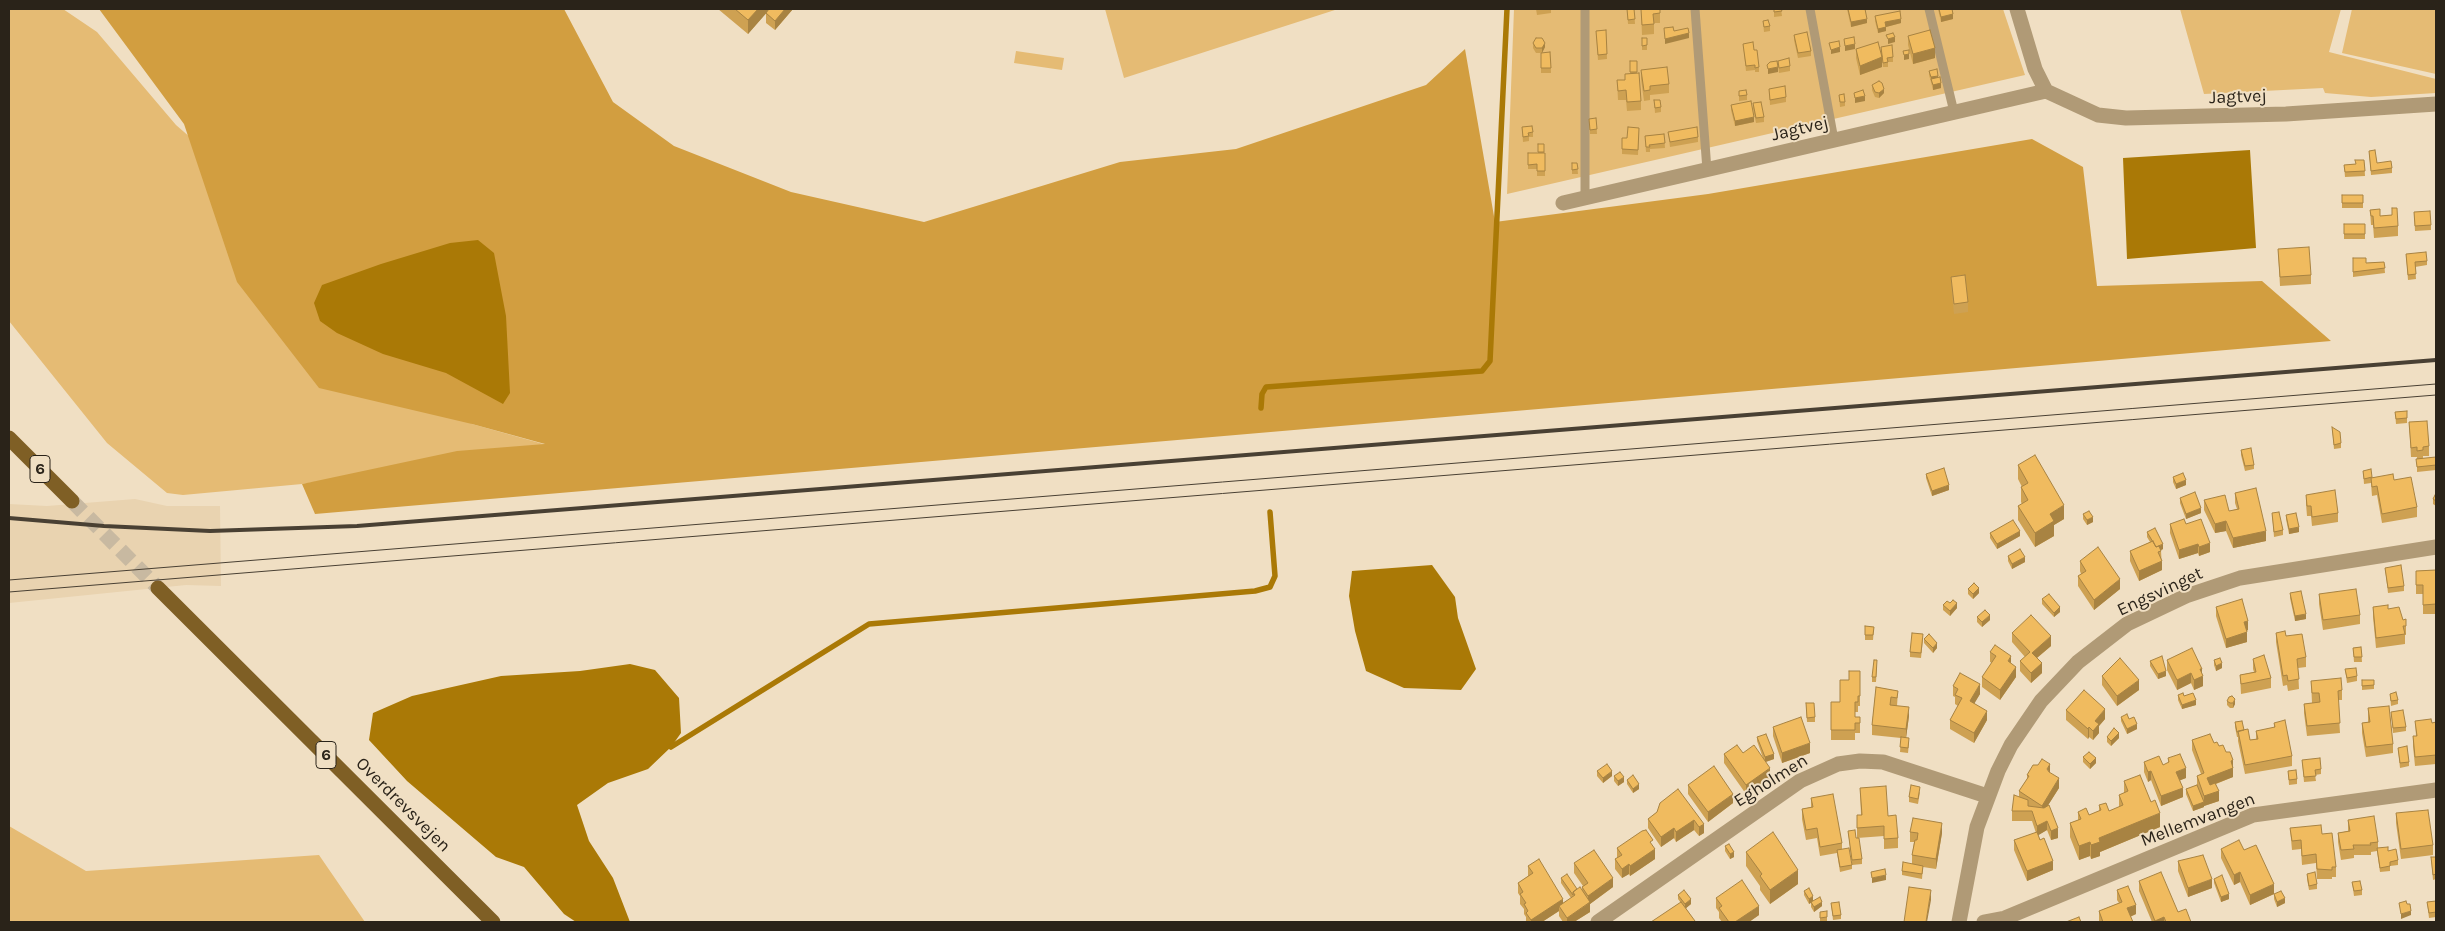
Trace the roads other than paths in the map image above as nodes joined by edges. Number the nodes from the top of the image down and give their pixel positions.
1 (1585, 9) edge
2 (1695, 9) edge
3 (1810, 9) edge
4 (1928, 9) edge
5 (2017, 9) edge
6 (2046, 91) junction
7 (2436, 104) edge
8 (1954, 112) junction
9 (1834, 140) junction
10 (1707, 170) junction
11 (1585, 198) junction
12 (1563, 204) dead end
13 (9, 438) edge
14 (72, 501) tunnel mouth
15 (2436, 547) edge
16 (158, 588) tunnel mouth
17 (2436, 790) edge
18 (1987, 796) junction
19 (493, 922) edge
20 (1598, 922) edge
21 (1963, 922) edge
22 (1984, 922) edge

1 - 11 lane
2 - 10 lane
3 - 9 lane
4 - 8 lane
5 - 6 street
6 - 7 street, Jagtvej
6 - 8 street, Jagtvej
8 - 9 street, Jagtvej
9 - 10 street, Jagtvej
10 - 11 street, Jagtvej
11 - 12 street, Jagtvej
13 - 14 main road, 6
15 - 18 street, Engsvinget
16 - 19 main road, Overdrevsvejen / 6
17 - 22 street, Mellemvangen
18 - 20 street, Egholmen
18 - 21 street, Engsvinget

